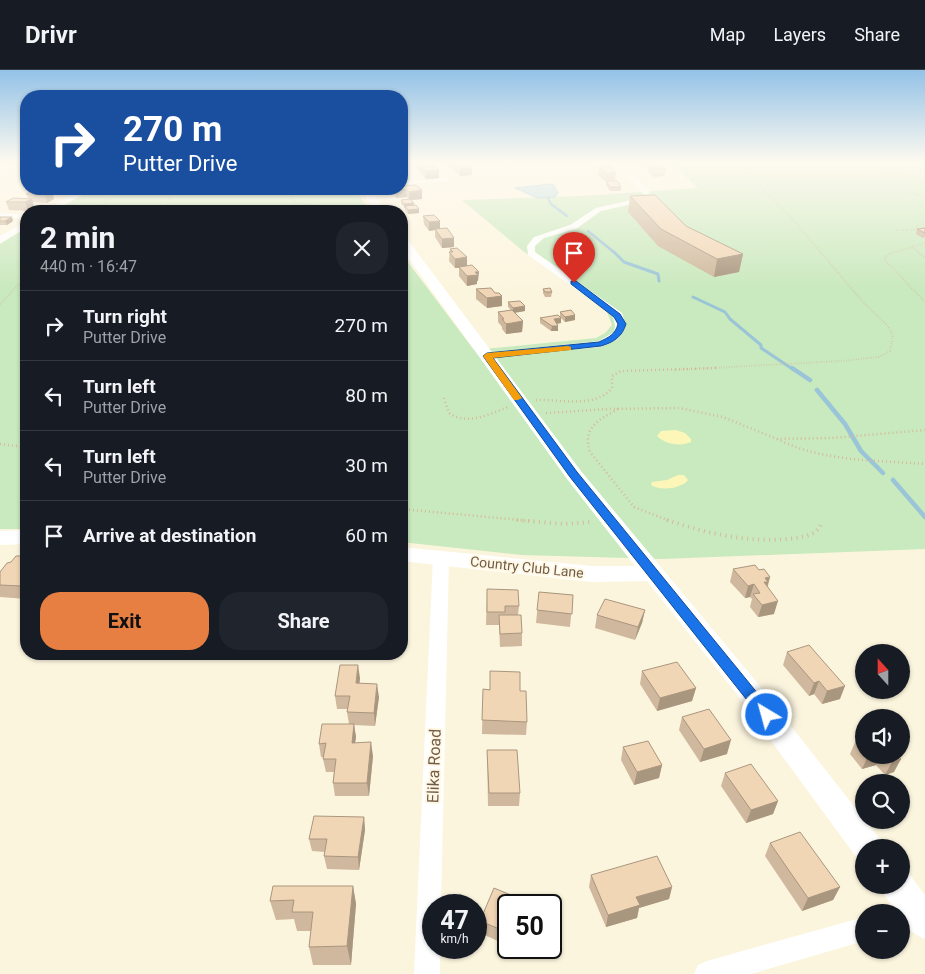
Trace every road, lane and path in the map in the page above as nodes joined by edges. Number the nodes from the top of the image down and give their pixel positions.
1 (619, 205) edge
2 (781, 205) edge
3 (0, 215) edge
4 (20, 217) edge
5 (925, 223) edge
6 (20, 228) edge
7 (896, 230) dead end
8 (0, 240) edge
9 (925, 243) edge
10 (912, 247) junction
11 (408, 249) edge
12 (925, 258) edge
13 (20, 283) edge
14 (925, 302) edge
15 (0, 304) edge
16 (487, 356) junction
17 (444, 398) dead end
18 (526, 409) junction
19 (620, 409) junction
20 (925, 430) edge
21 (777, 439) junction
22 (0, 444) edge
23 (20, 446) edge
24 (925, 464) edge
25 (632, 506) junction
26 (408, 510) edge
27 (608, 517) junction
28 (822, 524) dead end
29 (20, 537) edge
30 (0, 538) edge
31 (408, 555) edge
32 (441, 558) junction
33 (653, 573) junction
34 (861, 839) edge
35 (902, 894) edge
36 (915, 918) edge
37 (855, 932) edge
38 (427, 974) edge
39 (707, 974) edge

1 - 16 street
2 - 18 path
3 - 4 street
5 - 7 path
6 - 8 street
9 - 10 path
10 - 12 path
10 - 14 path
11 - 16 main road
13 - 15 path
16 - 18 main road
17 - 18 path
18 - 19 path
18 - 27 main road
19 - 21 path
19 - 25 path
20 - 21 path
21 - 24 path
22 - 23 path
25 - 27 path
25 - 28 path
26 - 27 path
27 - 33 main road
29 - 30 main road
31 - 32 main road, Country Club Lane
32 - 33 main road, Country Club Lane
32 - 38 street, Elika Road
33 - 34 main road
35 - 36 main road
37 - 39 street

